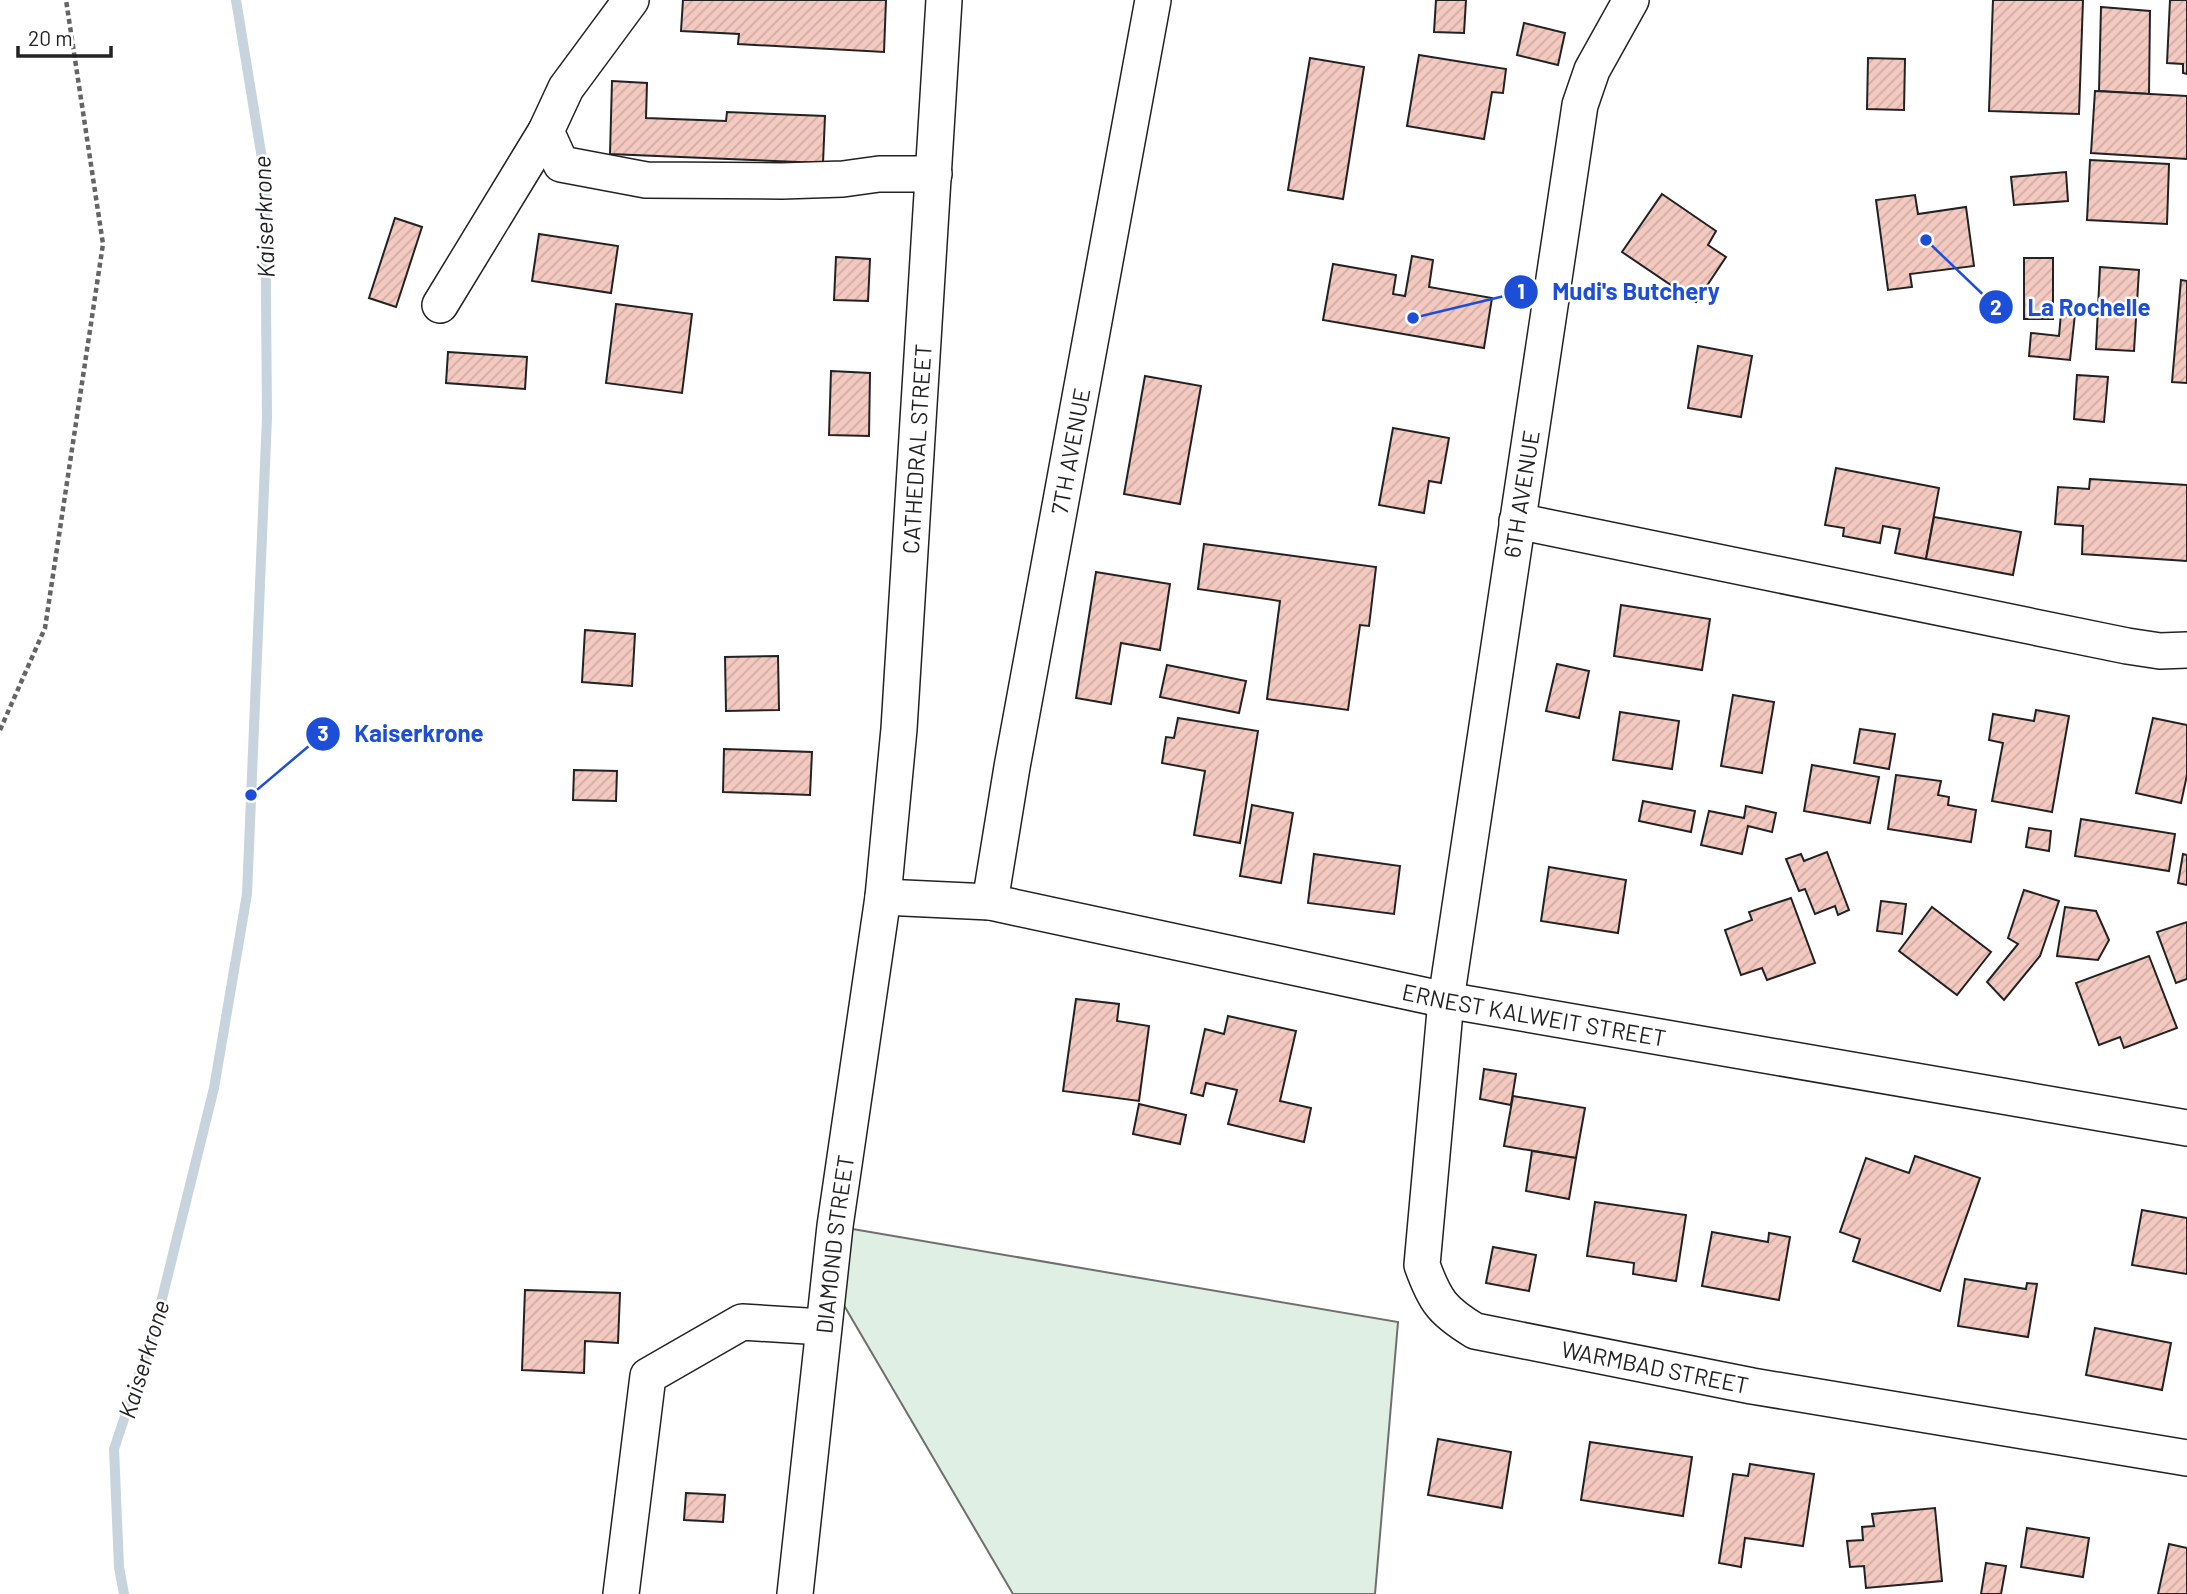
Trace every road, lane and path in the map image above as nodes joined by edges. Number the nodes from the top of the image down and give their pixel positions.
1 (66, 0) edge
2 (631, 0) edge
3 (944, 0) edge
4 (1153, 0) edge
5 (1631, 0) edge
6 (546, 131) junction
7 (934, 174) junction
8 (440, 305) dead end
9 (1517, 521) junction
10 (2187, 650) edge
11 (0, 730) edge
12 (883, 897) junction
13 (990, 902) junction
14 (1446, 1000) junction
15 (2187, 1128) edge
16 (823, 1327) junction
17 (2187, 1458) edge
18 (621, 1594) edge
19 (795, 1594) edge

1 - 11 path
2 - 6 street
3 - 7 street, CATHEDRAL STREET
4 - 13 street, 7TH AVENUE
5 - 9 street, 6TH AVENUE
6 - 7 street
6 - 8 street
7 - 12 street, CATHEDRAL STREET
9 - 10 street
9 - 14 street, 6TH AVENUE
12 - 13 street, ERNEST KALWEIT STREET
12 - 16 street, DIAMOND STREET
13 - 14 street, ERNEST KALWEIT STREET
14 - 15 street, ERNEST KALWEIT STREET
14 - 17 street, WARMBAD STREET
16 - 18 street
16 - 19 street, DIAMOND STREET

